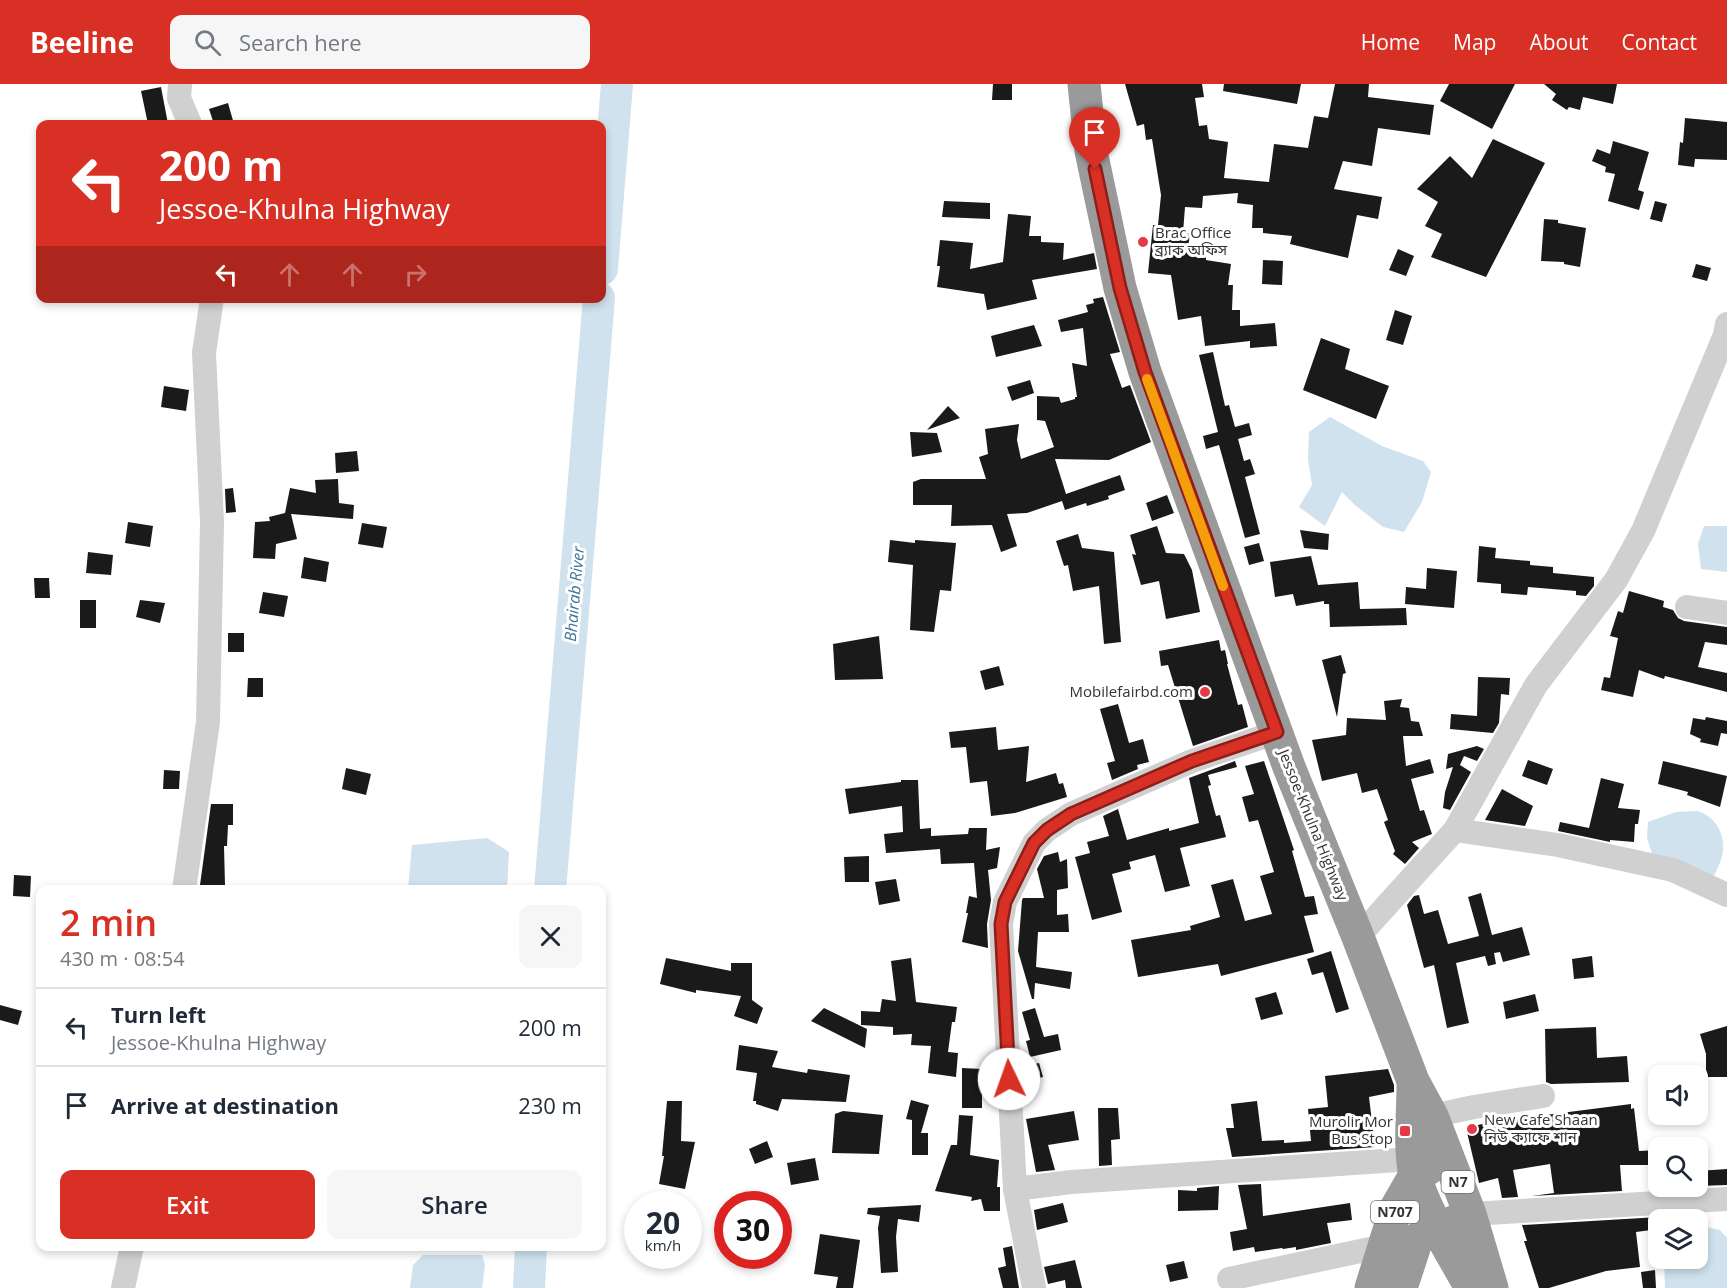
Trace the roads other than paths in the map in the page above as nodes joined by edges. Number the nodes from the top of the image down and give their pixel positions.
1 (180, 84) edge
2 (1084, 84) edge
3 (188, 120) edge
4 (211, 303) edge
5 (1727, 324) edge
6 (1687, 608) dead end
7 (1727, 613) edge
8 (1277, 732) junction
9 (1455, 831) junction
10 (185, 885) edge
11 (1727, 895) edge
12 (1358, 937) junction
13 (1413, 1081) junction
14 (1543, 1096) dead end
15 (1432, 1116) junction
16 (1449, 1160) junction
17 (1414, 1167) junction
18 (1015, 1189) junction
19 (1727, 1199) edge
20 (1470, 1214) junction
21 (1439, 1228) junction
22 (1384, 1246) junction
23 (131, 1251) edge
24 (1228, 1279) dead end
25 (123, 1288) edge
26 (1034, 1288) edge
27 (1371, 1288) edge
28 (1401, 1288) edge
29 (1471, 1288) edge
30 (1492, 1288) edge

1 - 3 street
2 - 8 highway, Jessoe-Khulna Highway / N7
4 - 10 street
5 - 9 street
6 - 7 street
8 - 12 highway, Jessoe-Khulna Highway / N7
8 - 18 street
9 - 11 street
9 - 12 street
12 - 13 highway, Jessoe-Khulna Highway / N7
13 - 15 highway, N7
13 - 17 highway, N7
14 - 15 street
15 - 16 highway, N7
16 - 17 highway
16 - 20 highway, N7
17 - 18 street
17 - 21 highway, N7
17 - 22 highway, N707
18 - 26 street
19 - 20 street
20 - 21 highway, N707
20 - 30 highway, N7
21 - 28 highway, N707
21 - 29 highway, N7
22 - 24 street
22 - 27 highway, N707
23 - 25 street

